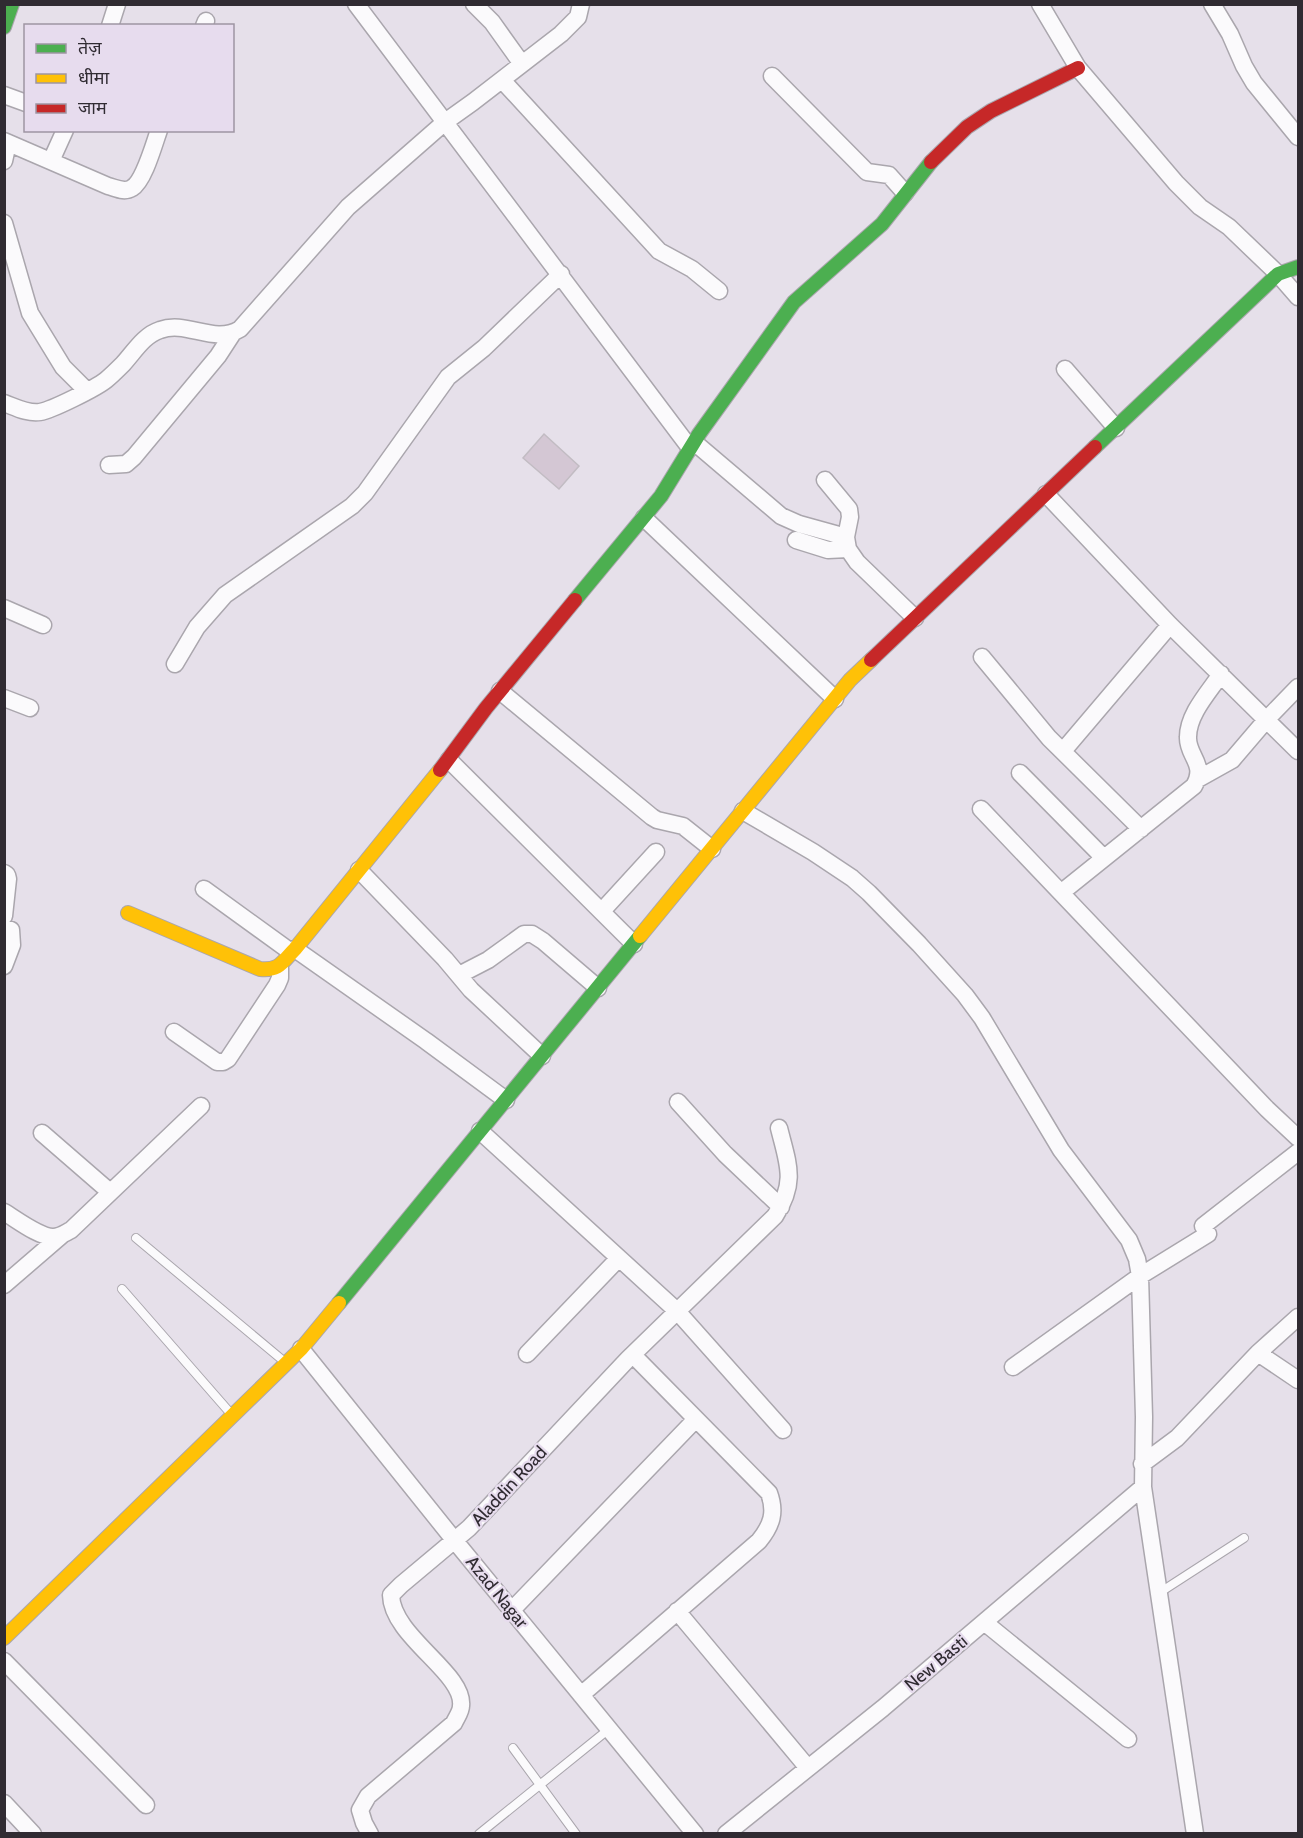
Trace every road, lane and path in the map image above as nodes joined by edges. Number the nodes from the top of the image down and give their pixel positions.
1 (12, 4) edge
2 (117, 4) edge
3 (357, 4) edge
4 (474, 4) edge
5 (581, 4) edge
6 (1040, 4) edge
7 (1212, 4) edge
8 (111, 24) edge
9 (4, 27) edge
10 (522, 64) junction
11 (1078, 68) junction
12 (772, 76) dead end
13 (502, 80) junction
14 (4, 95) edge
15 (24, 102) edge
16 (445, 122) junction
17 (63, 132) edge
18 (158, 132) edge
19 (1299, 137) edge
20 (6, 142) edge
21 (4, 161) edge
22 (51, 161) junction
23 (905, 193) junction
24 (4, 223) edge
25 (1299, 267) edge
26 (561, 274) junction
27 (1278, 274) junction
28 (719, 291) dead end
29 (1299, 297) edge
30 (233, 333) junction
31 (1065, 369) dead end
32 (85, 392) junction
33 (4, 403) edge
34 (1116, 428) junction
35 (692, 445) junction
36 (109, 465) dead end
37 (825, 480) dead end
38 (1046, 494) junction
39 (644, 518) junction
40 (796, 540) dead end
41 (847, 543) junction
42 (4, 608) edge
43 (915, 618) junction
44 (43, 625) dead end
45 (1170, 625) junction
46 (982, 657) dead end
47 (175, 664) dead end
48 (1221, 674) junction
49 (1299, 687) edge
50 (500, 692) junction
51 (4, 698) edge
52 (835, 699) junction
53 (30, 708) dead end
54 (1267, 719) junction
55 (1063, 751) junction
56 (1299, 751) edge
57 (448, 760) junction
58 (1020, 773) dead end
59 (1198, 779) junction
60 (981, 809) dead end
61 (742, 811) junction
62 (1141, 828) junction
63 (712, 849) junction
64 (656, 852) dead end
65 (1104, 858) junction
66 (359, 870) junction
67 (4, 873) edge
68 (204, 889) dead end
69 (1062, 892) junction
70 (602, 911) junction
71 (128, 913) dead end
72 (4, 916) edge
73 (4, 927) edge
74 (634, 944) junction
75 (293, 951) junction
76 (4, 966) edge
77 (280, 968) junction
78 (459, 975) junction
79 (598, 988) junction
80 (174, 1032) dead end
81 (542, 1056) junction
82 (506, 1100) junction
83 (678, 1102) dead end
84 (201, 1106) dead end
85 (779, 1128) dead end
86 (480, 1131) junction
87 (42, 1133) dead end
88 (1299, 1138) edge
89 (1299, 1152) edge
90 (110, 1192) junction
91 (781, 1207) junction
92 (4, 1212) edge
93 (62, 1235) junction
94 (136, 1238) dead end
95 (619, 1258) junction
96 (1140, 1276) junction
97 (4, 1285) edge
98 (122, 1289) dead end
99 (677, 1311) junction
100 (1299, 1317) edge
101 (301, 1349) junction
102 (1258, 1353) junction
103 (527, 1354) dead end
104 (633, 1355) junction
105 (286, 1363) junction
106 (1013, 1367) dead end
107 (1299, 1380) edge
108 (232, 1415) junction
109 (696, 1419) junction
110 (783, 1430) dead end
111 (1142, 1464) junction
112 (1143, 1487) junction
113 (1244, 1538) dead end
114 (455, 1540) junction
115 (1159, 1593) junction
116 (512, 1610) junction
117 (677, 1611) junction
118 (984, 1622) junction
119 (7, 1631) edge
120 (4, 1661) edge
121 (581, 1695) junction
122 (609, 1729) junction
123 (1128, 1739) dead end
124 (513, 1748) dead end
125 (808, 1768) junction
126 (541, 1784) junction
127 (4, 1803) edge
128 (146, 1805) dead end
129 (33, 1833) edge
130 (370, 1833) edge
131 (479, 1833) edge
132 (576, 1833) edge
133 (695, 1833) edge
134 (726, 1833) edge
135 (1194, 1833) edge

1 - 9 street
2 - 8 street
3 - 16 street
4 - 10 street
5 - 10 street
6 - 11 street
7 - 19 street
10 - 13 street
11 - 23 street
11 - 27 street
12 - 23 street
13 - 16 street
13 - 28 street
14 - 15 street
16 - 26 street
16 - 30 street
17 - 22 street
18 - 22 street
20 - 21 street
20 - 22 street
23 - 35 street
24 - 32 street
25 - 27 street
26 - 35 street
26 - 47 street
27 - 29 street
27 - 34 street
30 - 32 street
30 - 36 street
31 - 34 street
32 - 33 street
34 - 38 street
35 - 39 street
35 - 41 street
37 - 41 street
38 - 43 street
38 - 45 street
39 - 50 street
39 - 52 street
40 - 41 street
41 - 43 street
42 - 44 street
43 - 52 street
45 - 48 street
45 - 55 street
46 - 55 street
48 - 54 street
48 - 59 street
49 - 54 street
50 - 57 street
50 - 63 street
51 - 53 street
52 - 61 street
54 - 56 street
54 - 59 street
55 - 62 street
57 - 66 street
57 - 70 street
58 - 65 street
59 - 62 street
60 - 69 street
61 - 63 street
61 - 96 street
62 - 65 street
63 - 74 street
64 - 70 street
65 - 69 street
66 - 75 street
66 - 78 street
67 - 72 street
68 - 75 street
69 - 88 street
70 - 74 street
71 - 77 street
73 - 76 street
74 - 79 street
75 - 77 street
75 - 82 street
77 - 80 street
78 - 79 street
78 - 81 street
79 - 81 street
81 - 82 street
82 - 86 street
83 - 91 street
84 - 90 street
85 - 91 street, Aladdin Road
86 - 95 street
86 - 101 street
87 - 90 street
89 - 96 street
90 - 93 street
91 - 99 street, Aladdin Road
92 - 93 street
93 - 97 street
94 - 105 lane
95 - 99 street
95 - 103 street
96 - 106 street
96 - 111 street
98 - 108 lane
99 - 104 street, Aladdin Road
99 - 110 street
100 - 102 street
101 - 105 street
101 - 114 street, Azad Nagar
102 - 107 street
102 - 111 street
104 - 109 street
104 - 114 street, Aladdin Road
105 - 108 street
108 - 119 street
109 - 116 street
109 - 117 street
111 - 112 street
112 - 115 street
112 - 118 street, New Basti
113 - 115 lane
114 - 116 street, Azad Nagar
114 - 130 street, Aladdin Road
115 - 135 street
116 - 121 street, Azad Nagar
117 - 121 street
117 - 125 street
118 - 123 street
118 - 125 street, New Basti
120 - 128 street
121 - 122 street, Azad Nagar
122 - 126 lane
122 - 133 street, Azad Nagar
124 - 126 lane
125 - 134 street, New Basti
126 - 131 lane
126 - 132 lane
127 - 129 street

